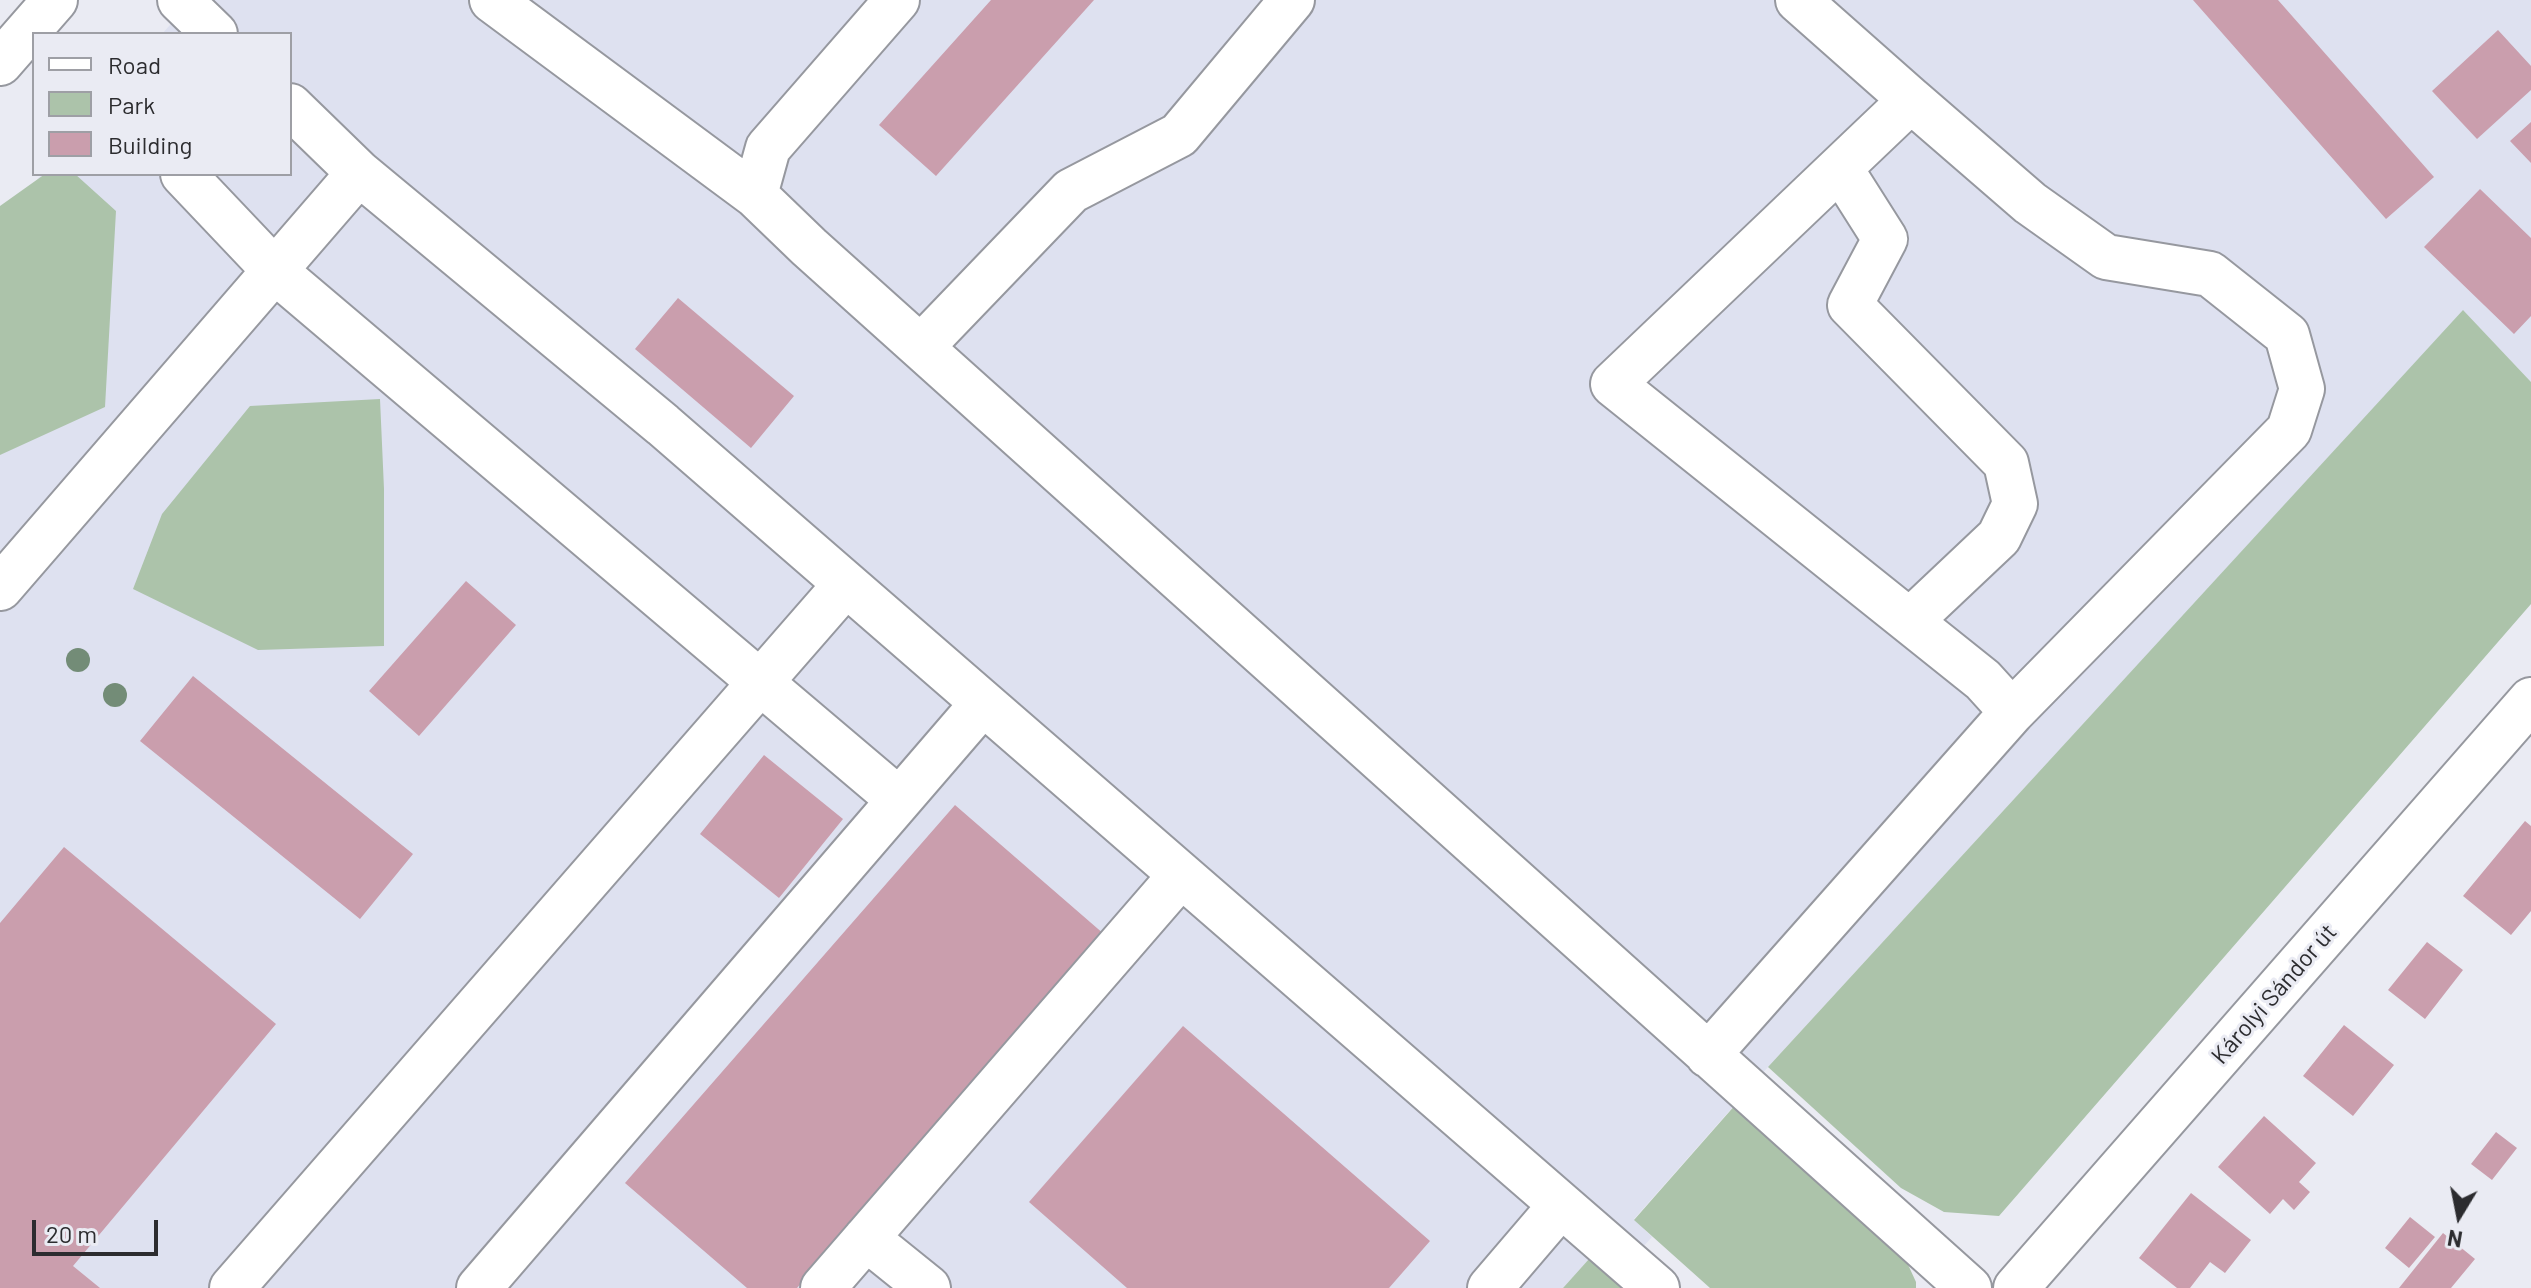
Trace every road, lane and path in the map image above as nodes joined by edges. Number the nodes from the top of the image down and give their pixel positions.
1 (180, 0) edge
2 (492, 0) edge
3 (897, 0) edge
4 (1292, 0) edge
5 (1798, 0) edge
6 (47, 18) edge
7 (32, 32) edge
8 (32, 32) edge
9 (213, 32) edge
10 (0, 63) edge
11 (1911, 100) junction
12 (292, 108) edge
13 (1840, 168) junction
14 (359, 173) junction
15 (185, 176) edge
16 (755, 195) junction
17 (276, 272) junction
18 (921, 347) junction
19 (846, 584) junction
20 (0, 588) edge
21 (1910, 621) junction
22 (760, 682) junction
23 (2531, 700) edge
24 (983, 703) junction
25 (2012, 712) junction
26 (898, 799) junction
27 (1181, 875) junction
28 (1708, 1055) junction
29 (1561, 1205) junction
30 (866, 1238) junction
31 (232, 1288) edge
32 (479, 1288) edge
33 (823, 1288) edge
34 (928, 1288) edge
35 (1490, 1288) edge
36 (1657, 1288) edge
37 (1969, 1288) edge
38 (2016, 1288) edge

1 - 9 street
2 - 16 street
3 - 16 street
4 - 18 street
5 - 11 street
6 - 7 street
8 - 10 street
11 - 13 street
11 - 25 street
12 - 14 street
13 - 21 street
13 - 21 street
14 - 17 street
14 - 19 street
15 - 17 street
16 - 18 street
17 - 20 street
17 - 22 street
18 - 28 street
19 - 22 street
19 - 24 street
21 - 25 street
22 - 26 street
22 - 31 street
23 - 38 street, Károlyi Sándor út
24 - 26 street
24 - 27 street
25 - 28 street
26 - 32 street
27 - 29 street
27 - 30 street
28 - 37 street
29 - 35 street
29 - 36 street
30 - 33 street
30 - 34 street

